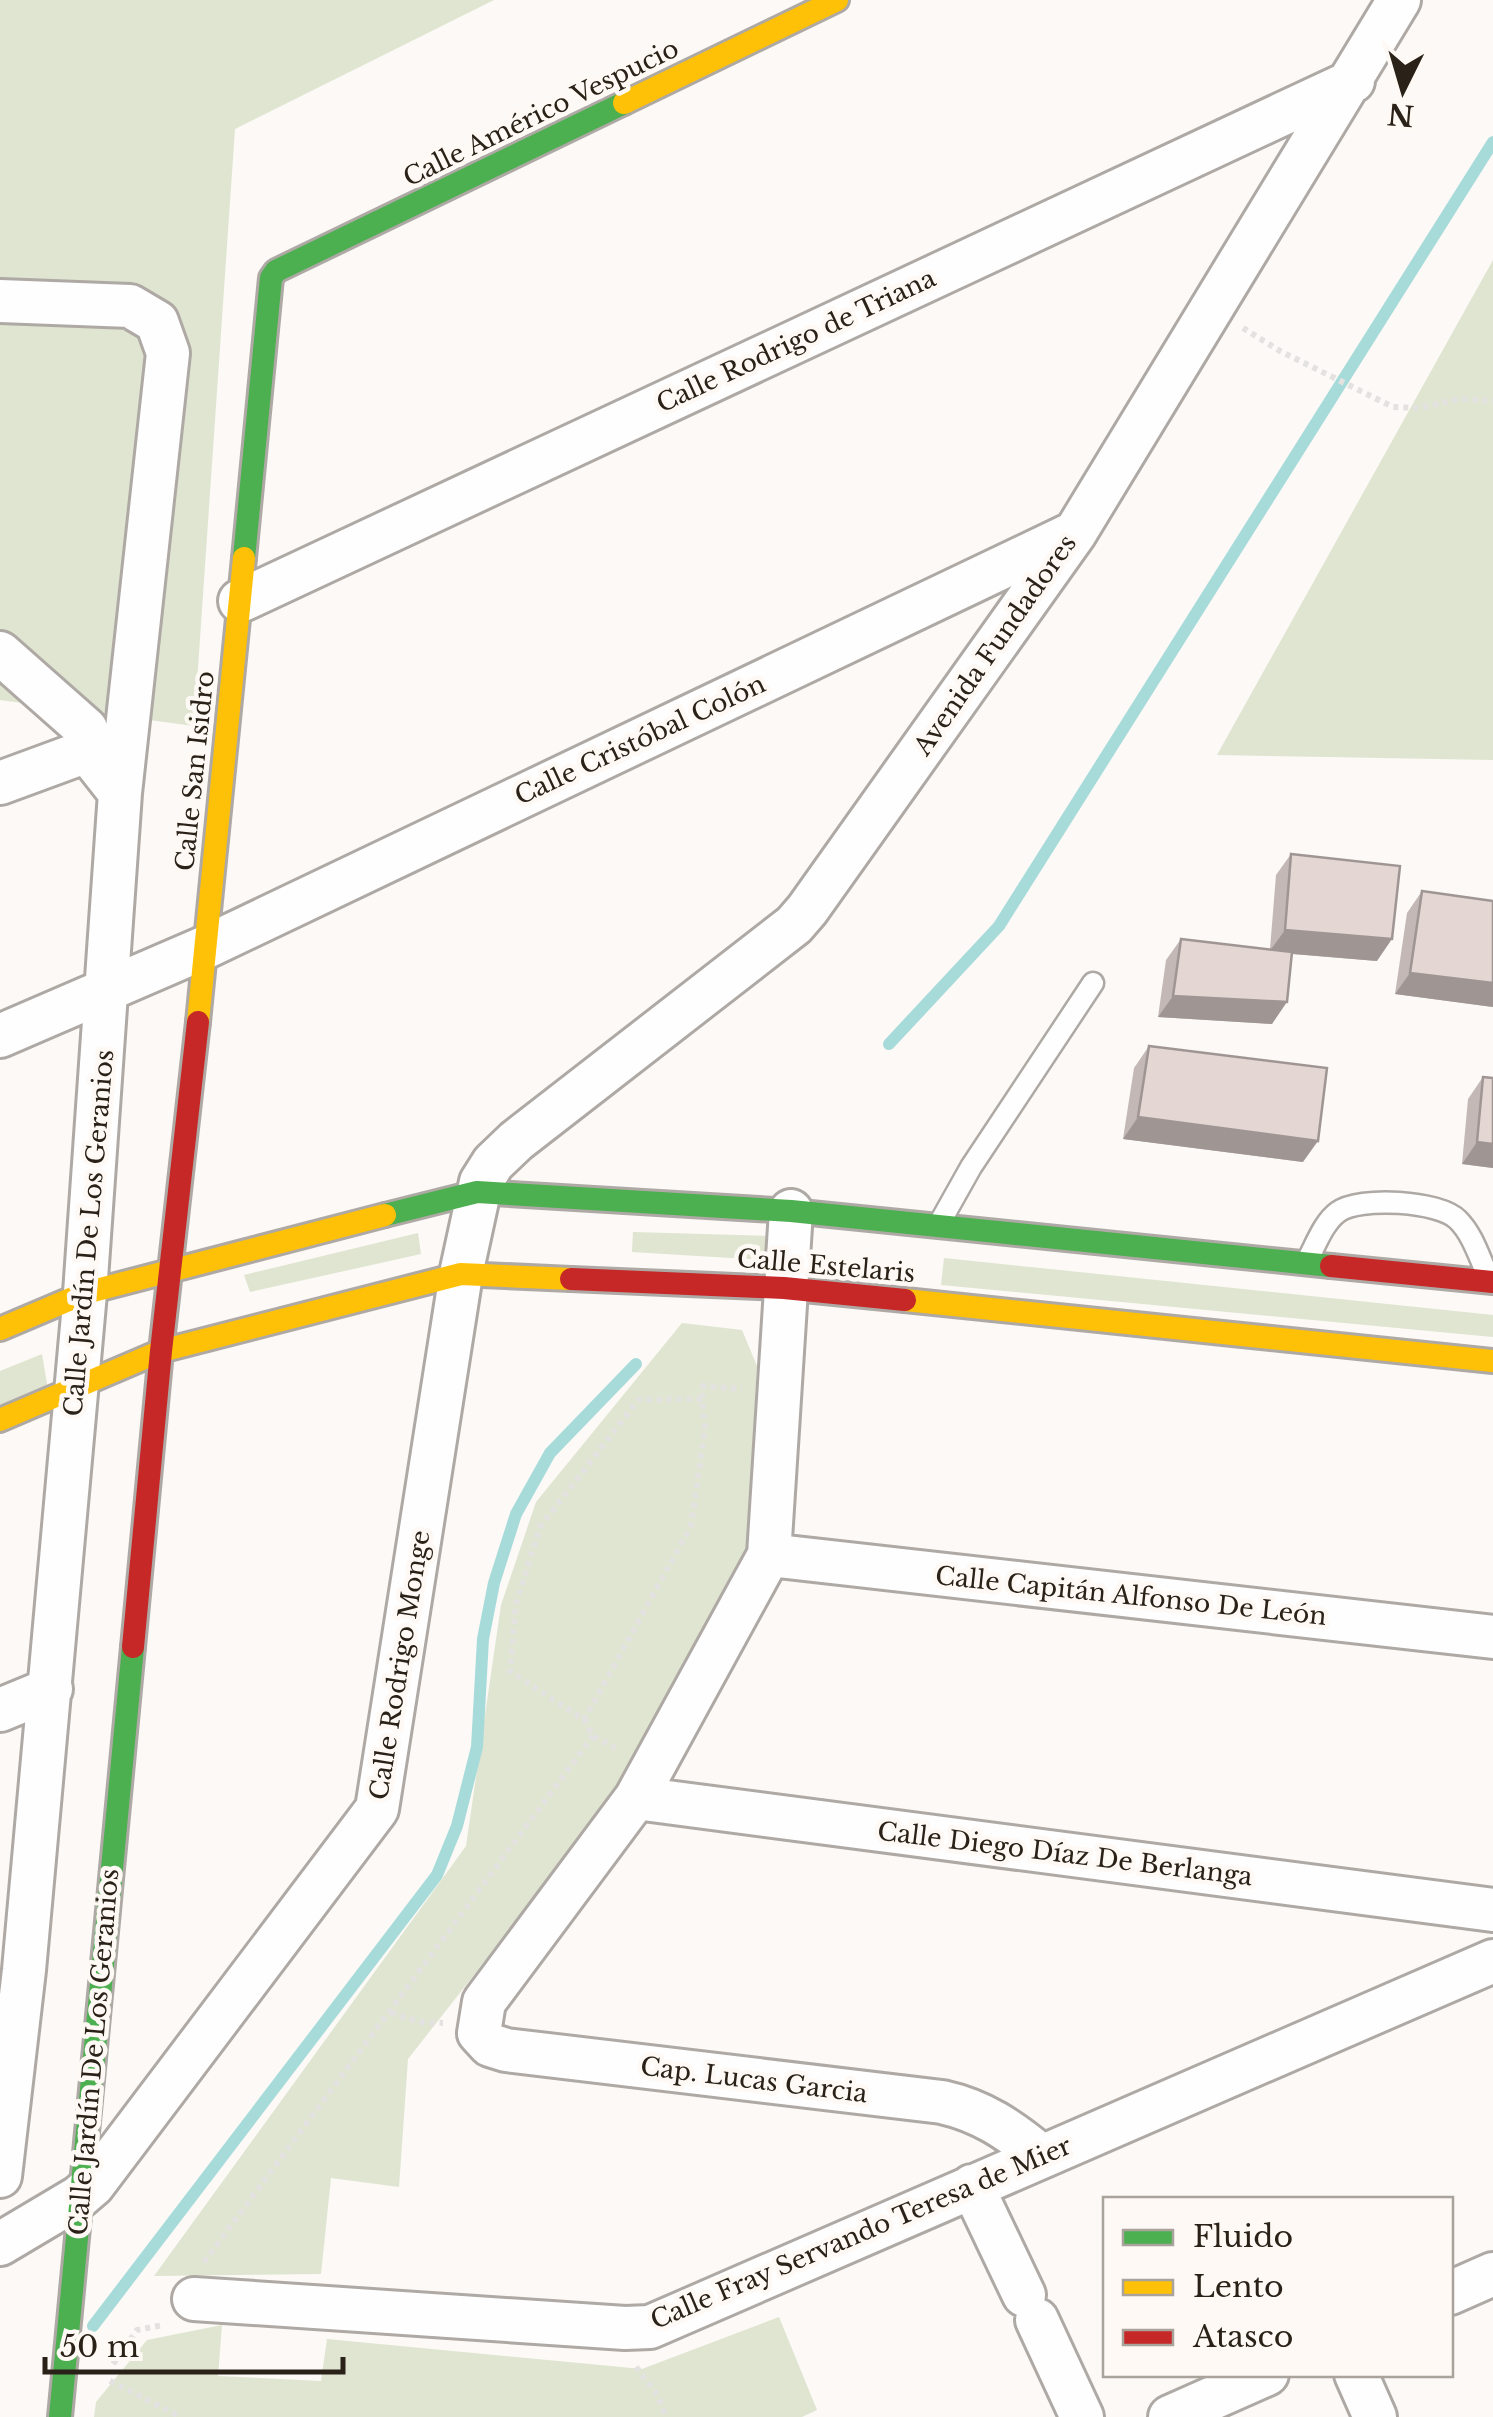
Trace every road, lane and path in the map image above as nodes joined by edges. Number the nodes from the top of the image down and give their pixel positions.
1 (837, 0) edge
2 (1399, 0) edge
3 (1353, 81) junction
4 (271, 278) joint
5 (0, 301) edge
6 (1280, 351) dead end
7 (1493, 401) edge
8 (1075, 532) junction
9 (240, 600) junction
10 (0, 653) edge
11 (87, 752) junction
12 (0, 782) edge
13 (120, 794) junction
14 (206, 946) junction
15 (1094, 983) dead end
16 (108, 988) junction
17 (0, 1036) edge
18 (477, 1192) junction
19 (791, 1211) junction
20 (938, 1226) junction
21 (1306, 1263) junction
22 (170, 1269) junction
23 (461, 1274) junction
24 (1492, 1282) edge
25 (784, 1288) junction
26 (86, 1293) junction
27 (0, 1328) edge
28 (161, 1352) junction
29 (1493, 1361) edge
30 (77, 1386) junction
31 (703, 1386) dead end
32 (702, 1399) junction
33 (0, 1420) edge
34 (769, 1555) junction
35 (1493, 1636) edge
36 (51, 1689) junction
37 (0, 1710) edge
38 (584, 1720) junction
39 (636, 1798) junction
40 (1493, 1910) edge
41 (1493, 1960) edge
42 (12, 1975) edge
43 (391, 2013) junction
44 (479, 2019) junction
45 (1041, 2156) junction
46 (0, 2176) edge
47 (972, 2186) junction
48 (79, 2197) junction
49 (0, 2244) edge
50 (1493, 2274) edge
51 (1453, 2292) edge
52 (194, 2299) junction
53 (625, 2328) junction
54 (1259, 2377) edge
55 (1357, 2377) edge
56 (60, 2417) edge
57 (181, 2417) edge
58 (666, 2417) edge
59 (1082, 2417) edge
60 (1170, 2417) edge
61 (1376, 2417) edge

1 - 4 street, Calle Américo Vespucio
2 - 3 street, Avenida Fundadores
3 - 8 street, Avenida Fundadores
3 - 9 street, Calle Rodrigo de Triana
4 - 9 street, Calle San Isidro
5 - 13 street, Calle Jardín De Los Geranios
6 - 7 path
8 - 14 street, Calle Cristóbal Colón
8 - 18 street, Avenida Fundadores
9 - 14 street, Calle San Isidro
10 - 11 street
11 - 12 street
11 - 13 street
13 - 16 street, Calle Jardín De Los Geranios
14 - 16 street, Calle Cristóbal Colón
14 - 22 street, Calle San Isidro
15 - 20 lane
16 - 17 street, Calle Cristóbal Colón
16 - 26 street, Calle Jardín De Los Geranios
18 - 19 street, Calle Estelaris
18 - 22 street, Calle Estelaris
18 - 23 street, Calle Rodrigo Monge
19 - 20 street, Calle Estelaris
19 - 25 street
20 - 21 street, Calle Estelaris
21 - 24 street, Calle Estelaris
21 - 24 lane
22 - 26 street, Calle Estelaris
22 - 28 street, Calle Jardín De Los Geranios
23 - 25 street, Calle Estelaris
23 - 28 street, Calle Estelaris
23 - 48 street, Calle Rodrigo Monge
25 - 29 street, Calle Estelaris
25 - 34 street
26 - 27 street, Calle Estelaris
26 - 30 street, Calle Jardín De Los Geranios
28 - 30 street, Calle Estelaris
28 - 48 street, Calle Jardín De Los Geranios
30 - 33 street, Calle Estelaris
30 - 36 street, Calle Jardín De Los Geranios
31 - 32 path
32 - 38 path
32 - 38 path
34 - 35 street, Calle Capitán Alfonso De León
34 - 39 street
36 - 37 street
36 - 42 street, Calle Jardín De Los Geranios
38 - 43 path
39 - 40 street, Calle Diego Díaz De Berlanga
39 - 44 street
41 - 45 street, Calle Fray Servando Teresa de Mier
42 - 46 street, Calle Jardín De Los Geranios
43 - 44 path
43 - 52 path
44 - 45 street, Cap. Lucas Garcia
45 - 47 street, Calle Fray Servando Teresa de Mier
47 - 53 street, Calle Fray Servando Teresa de Mier
47 - 59 street
48 - 49 street, Calle Rodrigo Monge
48 - 56 street, Calle Jardín De Los Geranios
50 - 51 street
52 - 53 street, Calle Fray Servando Teresa de Mier
52 - 57 path
53 - 58 path
54 - 60 street
55 - 61 street

